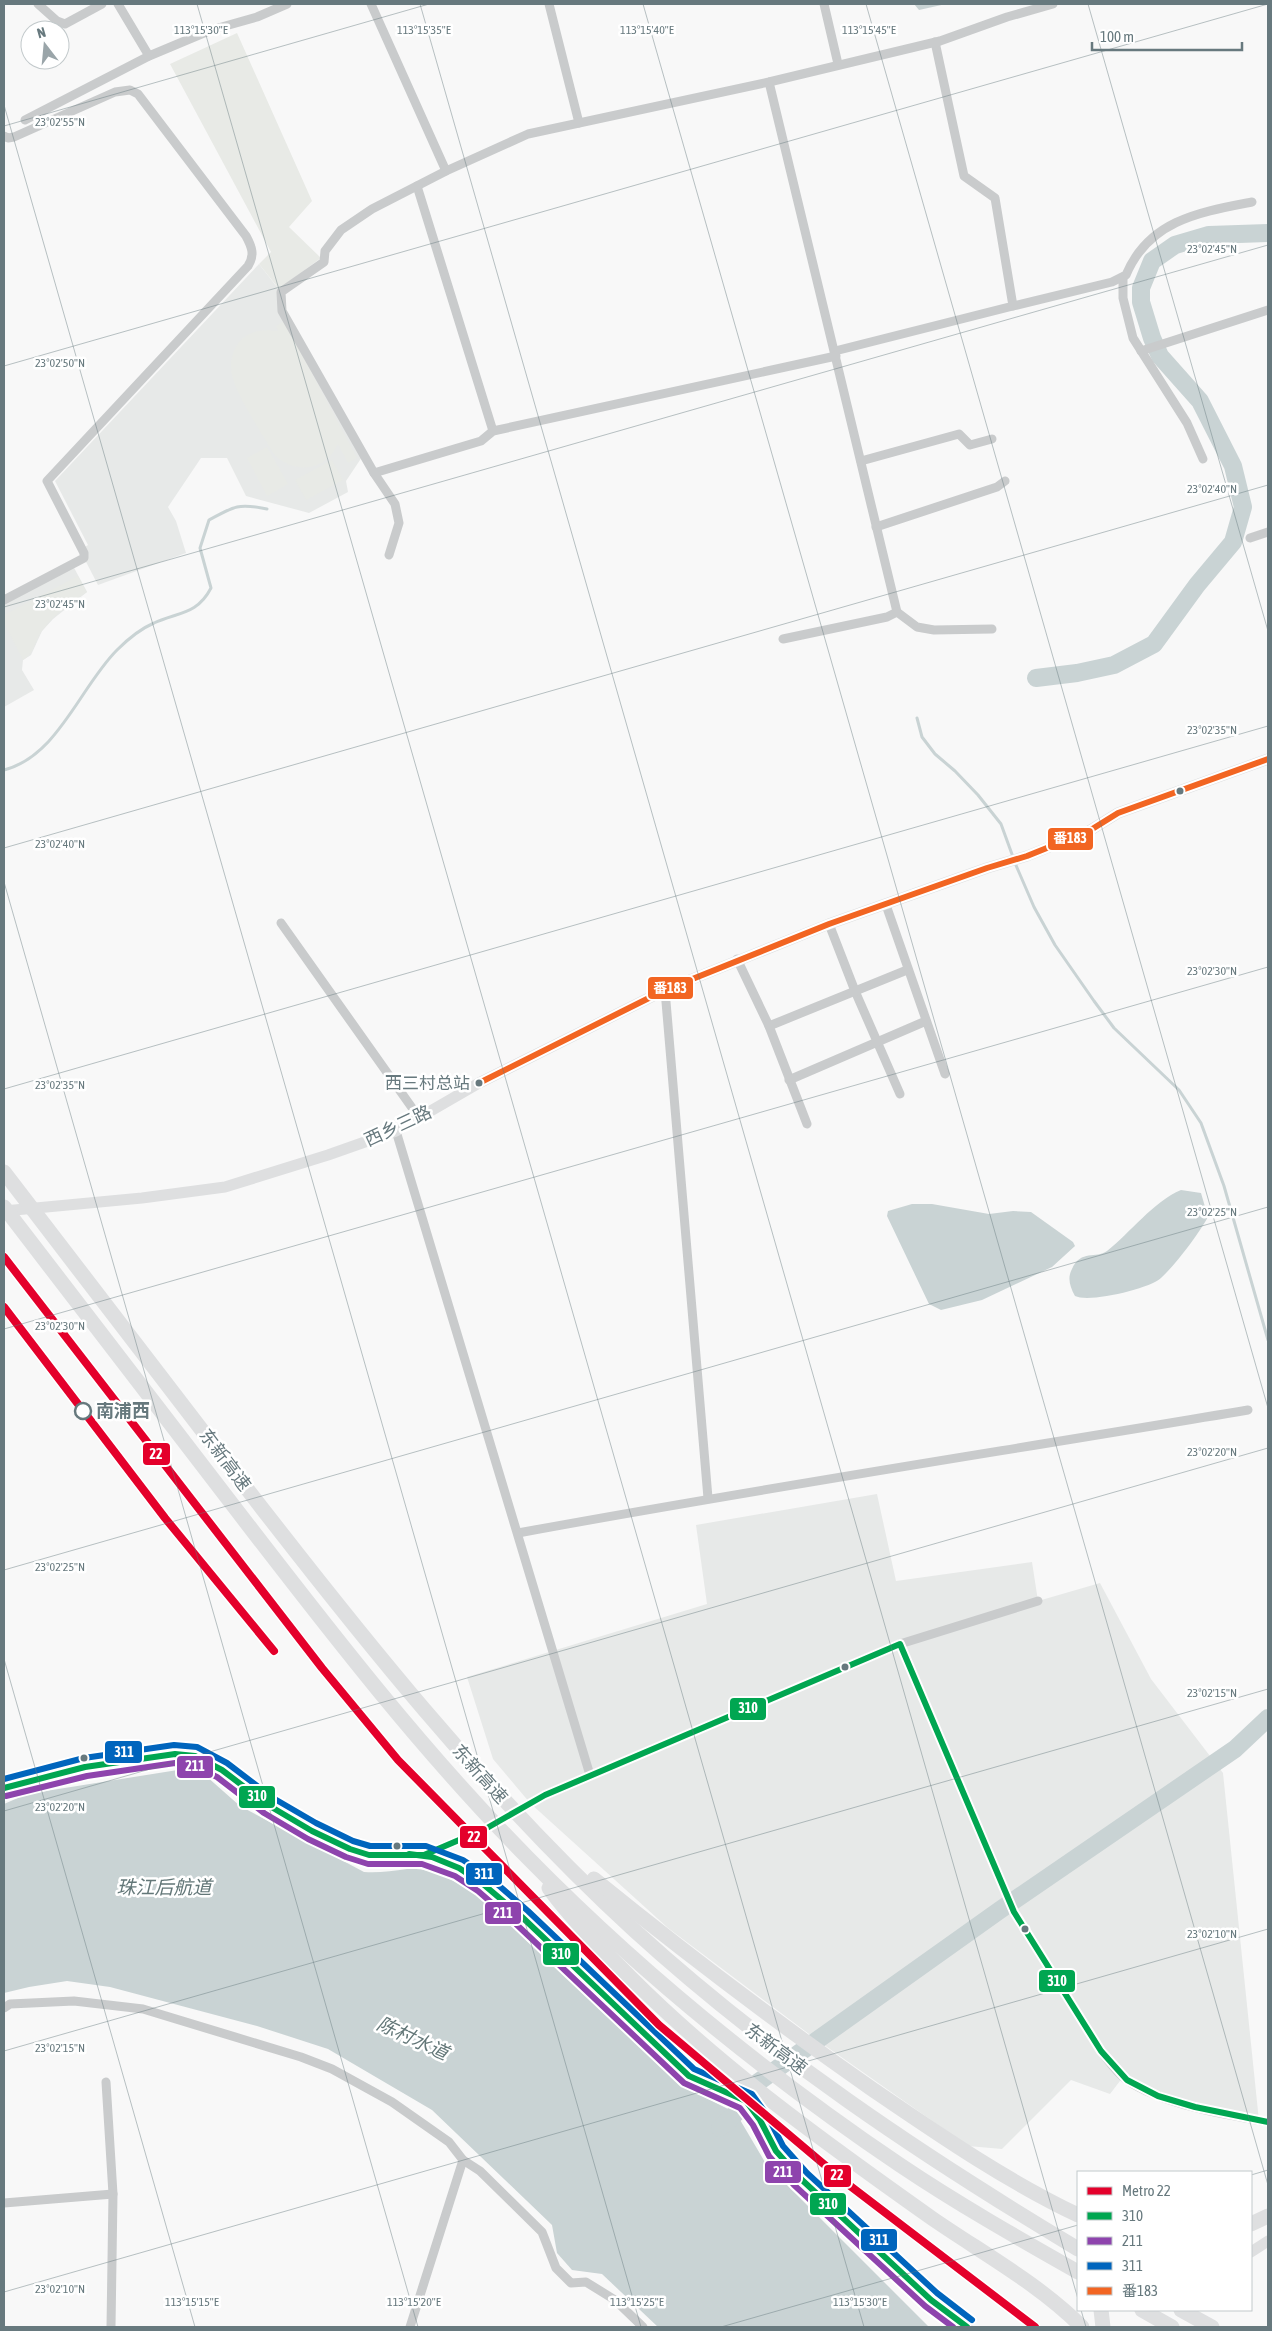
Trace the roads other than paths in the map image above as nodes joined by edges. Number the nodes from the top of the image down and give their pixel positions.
1 (38, 4) edge
2 (102, 4) edge
3 (118, 4) edge
4 (287, 4) edge
5 (372, 4) edge
6 (549, 4) edge
7 (824, 4) edge
8 (1053, 4) edge
9 (935, 42) junction
10 (149, 56) junction
11 (838, 64) junction
12 (769, 82) junction
13 (25, 120) dead end
14 (579, 123) junction
15 (4, 136) edge
16 (446, 171) junction
17 (417, 186) junction
18 (1252, 202) dead end
19 (1123, 277) junction
20 (1014, 306) junction
21 (1268, 310) edge
22 (1141, 351) junction
23 (835, 353) junction
24 (493, 431) junction
25 (992, 439) dead end
26 (1203, 459) dead end
27 (861, 461) junction
28 (374, 473) junction
29 (1005, 481) dead end
30 (876, 527) junction
31 (1268, 532) edge
32 (1250, 538) dead end
33 (389, 555) dead end
34 (4, 600) edge
35 (897, 612) junction
36 (992, 629) dead end
37 (783, 639) dead end
38 (1268, 759) edge
39 (886, 905) junction
40 (282, 923) dead end
41 (829, 924) junction
42 (737, 959) junction
43 (907, 970) junction
44 (664, 990) junction
45 (855, 991) junction
46 (926, 1021) junction
47 (770, 1026) junction
48 (877, 1042) junction
49 (945, 1074) dead end
50 (789, 1080) junction
51 (900, 1094) dead end
52 (420, 1119) junction
53 (807, 1124) dead end
54 (396, 1130) junction
55 (4, 1172) edge
56 (4, 1207) edge
57 (4, 1212) edge
58 (1248, 1410) dead end
59 (708, 1498) junction
60 (518, 1533) junction
61 (1038, 1601) dead end
62 (900, 1644) junction
63 (590, 1776) junction
64 (4, 1788) edge
65 (526, 1824) junction
66 (424, 1855) junction
67 (528, 1858) junction
68 (4, 2008) edge
69 (106, 2082) dead end
70 (1268, 2122) edge
71 (463, 2160) junction
72 (113, 2194) junction
73 (4, 2203) edge
74 (1077, 2214) edge
75 (1268, 2216) edge
76 (1252, 2224) edge
77 (1268, 2242) edge
78 (1077, 2248) edge
79 (1252, 2251) edge
80 (1077, 2271) edge
81 (931, 2300) junction
82 (1101, 2311) edge
83 (1144, 2311) edge
84 (1181, 2311) edge
85 (1184, 2311) edge
86 (111, 2327) edge
87 (410, 2327) edge
88 (644, 2327) edge
89 (950, 2327) edge
90 (967, 2327) edge
91 (1082, 2327) edge
92 (1103, 2327) edge
93 (1164, 2327) edge
94 (1172, 2327) edge
95 (1212, 2327) edge

1 - 2 street
3 - 10 street
4 - 10 street
5 - 16 street
6 - 14 street
7 - 11 street
8 - 9 street
9 - 11 street
9 - 20 street
10 - 13 street
11 - 12 street
12 - 14 street
12 - 23 street
14 - 16 street
15 - 34 street
16 - 17 street
17 - 24 street
17 - 28 street
18 - 19 street
19 - 20 street
19 - 22 street
20 - 23 street
21 - 22 street
22 - 26 street
23 - 24 street
23 - 27 street
24 - 28 street
25 - 27 street
27 - 30 street
28 - 33 street
29 - 30 street
30 - 35 street
31 - 32 street
35 - 36 street
35 - 37 street
38 - 39 street, 西乡三路
39 - 41 street, 西乡三路
39 - 43 street
40 - 52 street
41 - 42 street, 西乡三路
41 - 45 street
42 - 44 street, 西乡三路
42 - 47 street
43 - 45 street
43 - 46 street
44 - 52 street, 西乡三路
44 - 59 street
45 - 47 street
45 - 48 street
46 - 48 street
46 - 49 street
47 - 50 street
48 - 50 street
48 - 51 street
50 - 53 street
52 - 54 street, 西乡三路
54 - 57 street, 西乡三路
54 - 60 street
55 - 65 highway, 东新高速
56 - 67 highway, 东新高速
58 - 59 street
59 - 60 street
60 - 63 street
61 - 62 street
62 - 63 street
62 - 70 street
63 - 66 street
64 - 66 street
65 - 74 highway
65 - 78 highway, 东新高速
66 - 81 street
67 - 80 highway, 东新高速
67 - 91 highway
68 - 71 street
69 - 72 street
71 - 87 street
71 - 88 street
72 - 73 street
72 - 86 street
75 - 76 highway
77 - 79 street
81 - 89 street
81 - 90 street
82 - 92 highway
83 - 94 highway
84 - 93 street
85 - 95 highway

